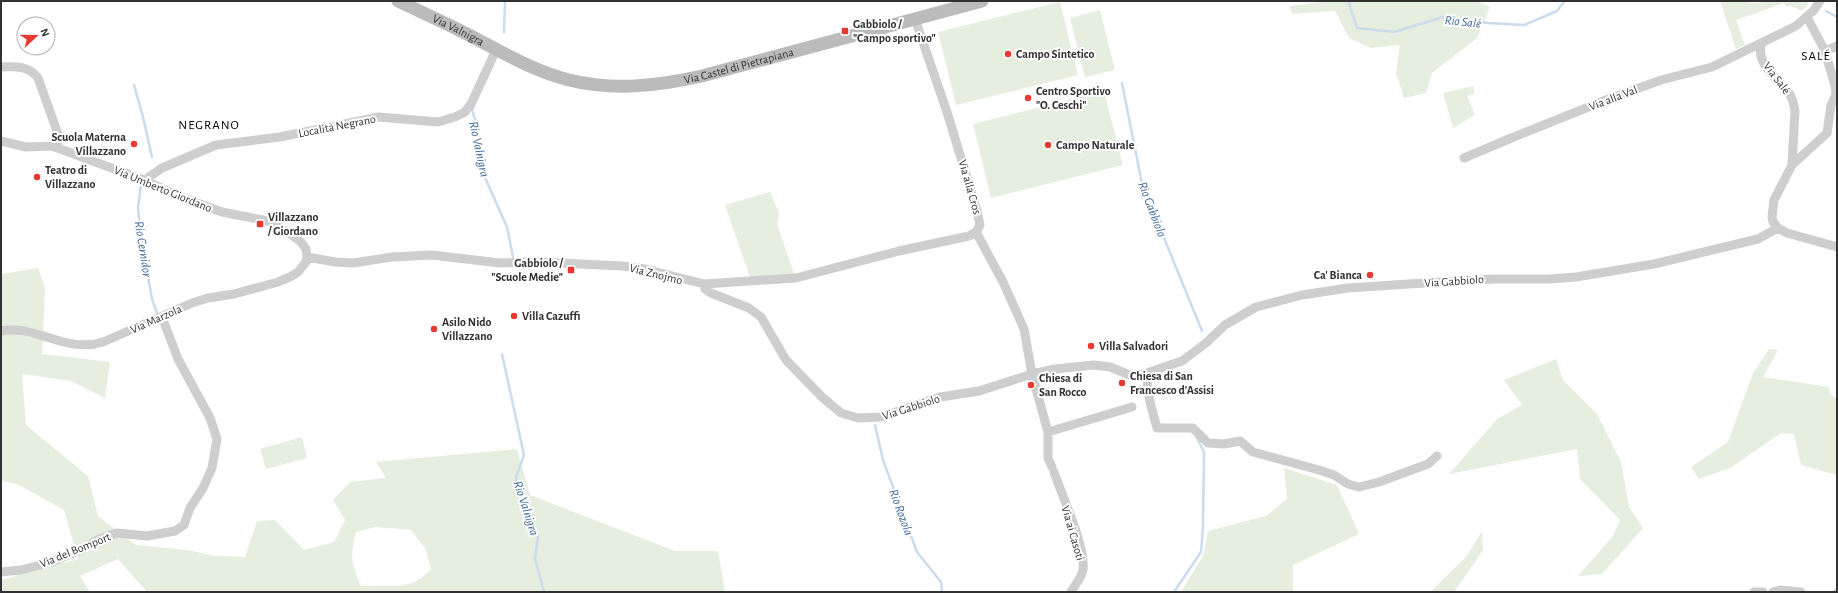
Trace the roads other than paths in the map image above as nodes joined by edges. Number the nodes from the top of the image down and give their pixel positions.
1 (398, 1) edge
2 (982, 1) edge
3 (1820, 1) edge
4 (1807, 18) junction
5 (915, 19) junction
6 (1762, 43) junction
7 (1837, 46) edge
8 (496, 50) junction
9 (1825, 50) junction
10 (1, 67) edge
11 (1, 141) edge
12 (58, 148) junction
13 (1464, 158) dead end
14 (1792, 165) junction
15 (147, 181) junction
16 (1778, 228) junction
17 (976, 232) junction
18 (1837, 247) edge
19 (307, 259) junction
20 (704, 284) junction
21 (162, 316) junction
22 (1, 331) edge
23 (1032, 374) junction
24 (1146, 374) junction
25 (1132, 408) dead end
26 (1048, 432) junction
27 (1437, 456) dead end
28 (1, 572) edge
29 (1071, 592) edge
30 (1756, 592) edge
31 (1763, 592) edge
32 (1773, 592) edge
33 (1801, 592) edge

1 - 8 main road, Via Valnigra
2 - 5 main road, Via Castel di Pietrapiana
3 - 4 street
4 - 6 street
4 - 9 street, Via Salé
5 - 8 main road, Via Castel di Pietrapiana
5 - 17 street, Via alla Cros
6 - 13 street, Via alla Val
6 - 14 street, Via Salé
7 - 9 street
8 - 15 street, Località Negrano
9 - 14 street, Via Salé
10 - 12 street
11 - 12 street, Via Umberto Giordano
12 - 15 street, Via Umberto Giordano
14 - 16 street, Via Salé
15 - 19 street, Via Umberto Giordano
16 - 18 street
16 - 24 street, Via Gabbiolo
17 - 20 street, Via Znojmo
17 - 23 street, Via alla Cros
19 - 20 street, Via Znojmo
19 - 21 street, Via Marzola
20 - 23 street, Via Gabbiolo
21 - 22 street, Via Marzola
21 - 28 street, Via del Bomport
23 - 24 street, Via Gabbiolo
23 - 26 street, Via ai Casoti
24 - 27 street
25 - 26 street
26 - 29 street, Via ai Casoti
30 - 31 street
32 - 33 street

